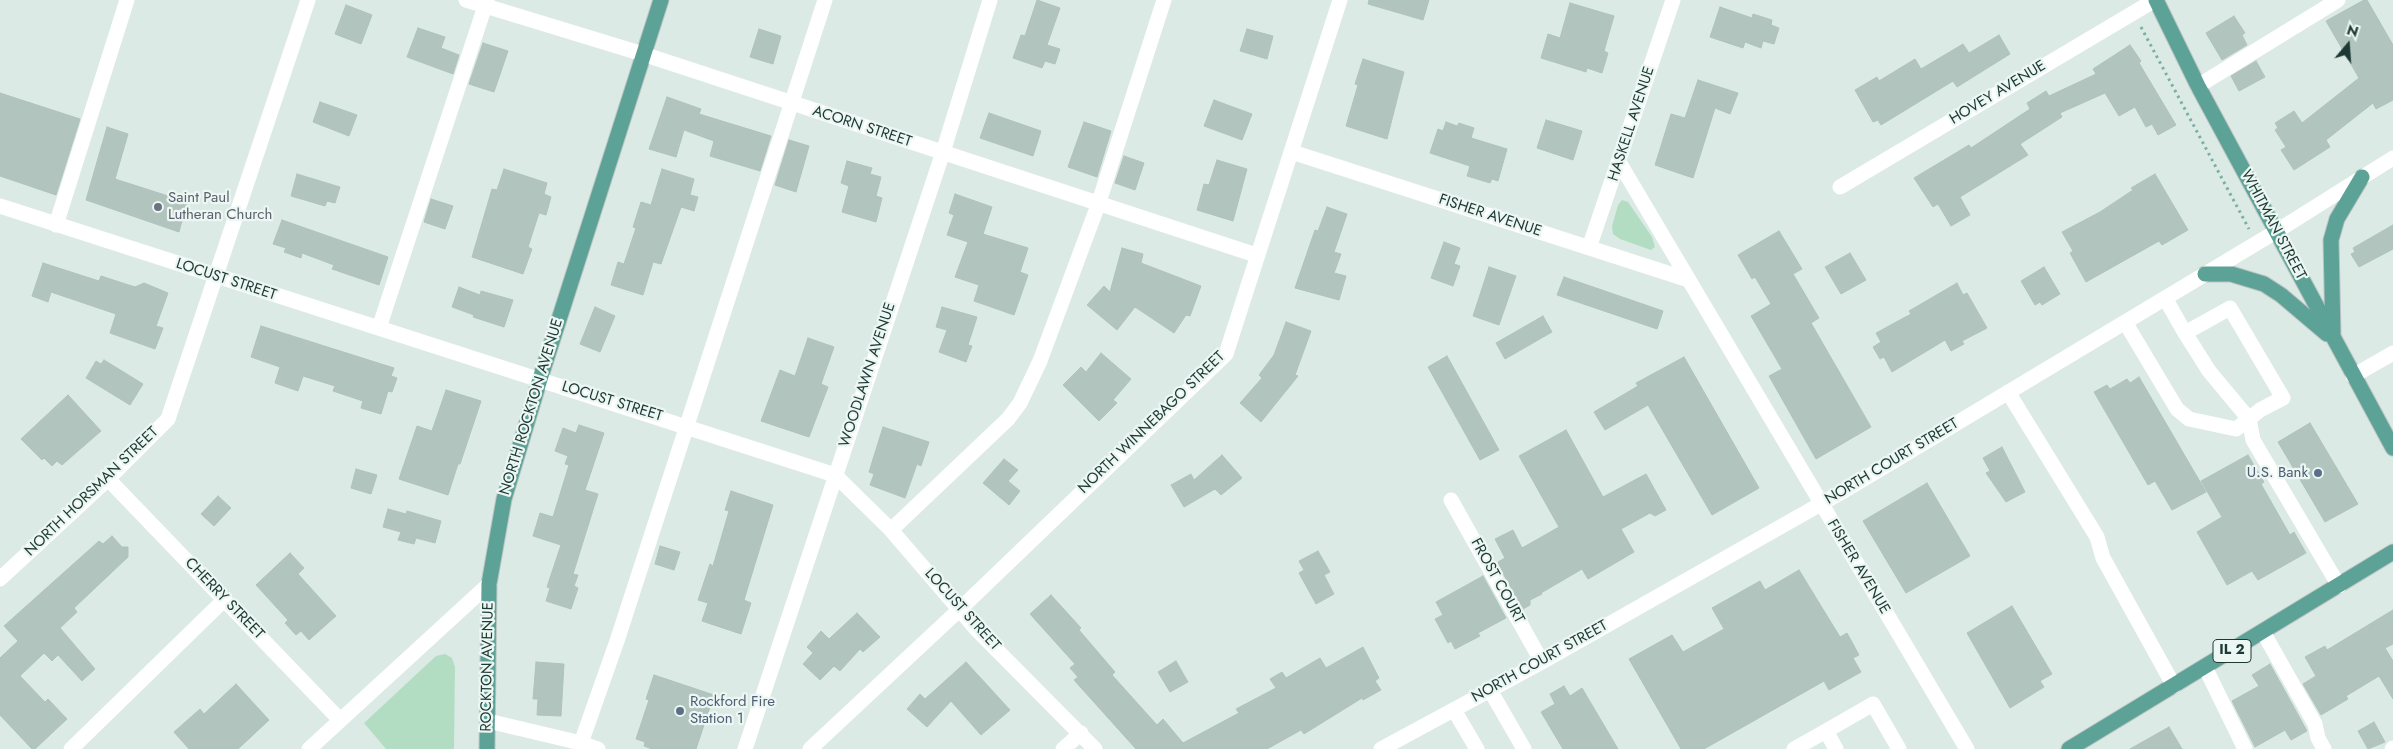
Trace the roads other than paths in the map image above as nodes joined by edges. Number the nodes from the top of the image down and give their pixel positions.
1 (127, 0) edge
2 (308, 0) edge
3 (466, 0) edge
4 (661, 0) edge
5 (825, 0) edge
6 (990, 0) edge
7 (1164, 0) edge
8 (1340, 0) edge
9 (1673, 0) edge
10 (2156, 0) edge
11 (2338, 0) edge
12 (486, 3) edge
13 (644, 54) junction
14 (2198, 86) junction
15 (790, 104) junction
16 (943, 152) junction
17 (1292, 152) junction
18 (2393, 158) edge
19 (1619, 162) junction
20 (2362, 177) junction
21 (1840, 187) dead end
22 (1098, 205) junction
23 (0, 206) edge
24 (56, 225) junction
25 (2277, 231) junction
26 (1589, 248) junction
27 (1256, 255) junction
28 (2205, 274) junction
29 (217, 277) junction
30 (1689, 280) junction
31 (2165, 298) junction
32 (2125, 322) junction
33 (379, 328) junction
34 (2185, 332) junction
35 (2333, 339) junction
36 (2393, 353) edge
37 (2353, 376) junction
38 (540, 379) junction
39 (2008, 392) junction
40 (2249, 419) junction
41 (685, 425) junction
42 (2393, 448) edge
43 (835, 475) junction
44 (108, 479) junction
45 (1452, 500) dead end
46 (1820, 504) junction
47 (890, 530) junction
48 (2393, 552) edge
49 (0, 579) edge
50 (489, 584) junction
51 (2339, 586) junction
52 (225, 599) junction
53 (959, 610) junction
54 (2263, 632) junction
55 (1542, 662) junction
56 (2205, 667) junction
57 (2174, 686) junction
58 (1490, 690) junction
59 (1454, 710) junction
60 (340, 720) junction
61 (488, 721) junction
62 (1826, 732) junction
63 (1081, 733) junction
64 (581, 743) junction
65 (71, 749) edge
66 (309, 749) edge
67 (487, 749) edge
68 (598, 749) edge
69 (745, 749) edge
70 (810, 749) edge
71 (1063, 749) edge
72 (1095, 749) edge
73 (1381, 749) edge
74 (1477, 749) edge
75 (1524, 749) edge
76 (1794, 749) edge
77 (1836, 749) edge
78 (1899, 749) edge
79 (1968, 749) edge
80 (2069, 749) edge
81 (2244, 749) edge
82 (2324, 749) edge

1 - 24 street
2 - 29 street, NORTH HORSMAN STREET
3 - 12 street, ACORN STREET
4 - 13 main road, NORTH ROCKTON AVENUE
5 - 15 street
6 - 16 street, WOODLAWN AVENUE
7 - 22 street
8 - 17 street, NORTH WINNEBAGO STREET
9 - 19 street, HASKELL AVENUE
10 - 14 main road, WHITMAN STREET
10 - 21 street, HOVEY AVENUE
11 - 14 street
12 - 13 street, ACORN STREET
12 - 33 street
13 - 15 street, ACORN STREET
13 - 38 main road, NORTH ROCKTON AVENUE
14 - 25 main road, WHITMAN STREET
15 - 16 street, ACORN STREET
15 - 41 street
16 - 22 street, ACORN STREET
16 - 43 street, WOODLAWN AVENUE
17 - 26 street, FISHER AVENUE
17 - 27 street, NORTH WINNEBAGO STREET
18 - 20 street, NORTH COURT STREET
19 - 26 street, HASKELL AVENUE
19 - 30 street, FISHER AVENUE
20 - 25 street, NORTH COURT STREET
20 - 35 main road
22 - 27 street, ACORN STREET
22 - 47 street
23 - 24 street, LOCUST STREET
24 - 29 street, LOCUST STREET
25 - 28 street, NORTH COURT STREET
25 - 35 main road, WHITMAN STREET
26 - 30 street, FISHER AVENUE
27 - 53 street, NORTH WINNEBAGO STREET
28 - 31 street, NORTH COURT STREET
28 - 35 main road
29 - 33 street, LOCUST STREET
29 - 44 street, NORTH HORSMAN STREET
30 - 46 street, FISHER AVENUE
31 - 32 street, NORTH COURT STREET
31 - 34 street
32 - 39 street, NORTH COURT STREET
32 - 40 street
33 - 38 street, LOCUST STREET
34 - 40 street
34 - 40 street
35 - 37 main road, WHITMAN STREET
36 - 37 street
37 - 42 main road, WHITMAN STREET
38 - 41 street, LOCUST STREET
38 - 50 main road, NORTH ROCKTON AVENUE
39 - 46 street, NORTH COURT STREET
39 - 57 street
40 - 51 street
41 - 43 street, LOCUST STREET
41 - 64 street
43 - 47 street, LOCUST STREET
43 - 69 street, WOODLAWN AVENUE
44 - 49 street, NORTH HORSMAN STREET
44 - 52 street, CHERRY STREET
45 - 55 street, FROST COURT
46 - 55 street, NORTH COURT STREET
46 - 79 street, FISHER AVENUE
47 - 53 street, LOCUST STREET
48 - 51 main road, IL 2
50 - 60 street
50 - 61 main road, ROCKTON AVENUE
51 - 54 main road, IL 2
52 - 60 street, CHERRY STREET
52 - 65 street
53 - 63 street, LOCUST STREET
53 - 70 street, NORTH WINNEBAGO STREET
54 - 56 main road, IL 2
54 - 82 street
55 - 58 street, NORTH COURT STREET
56 - 57 main road, IL 2
56 - 81 street
57 - 80 main road, IL 2
58 - 59 street, NORTH COURT STREET
58 - 75 street
59 - 73 street, NORTH COURT STREET
59 - 74 street
60 - 66 street
61 - 64 street
61 - 67 main road, ROCKTON AVENUE
62 - 76 street
62 - 77 street
62 - 78 street
63 - 71 street
63 - 72 street, LOCUST STREET
64 - 68 street

